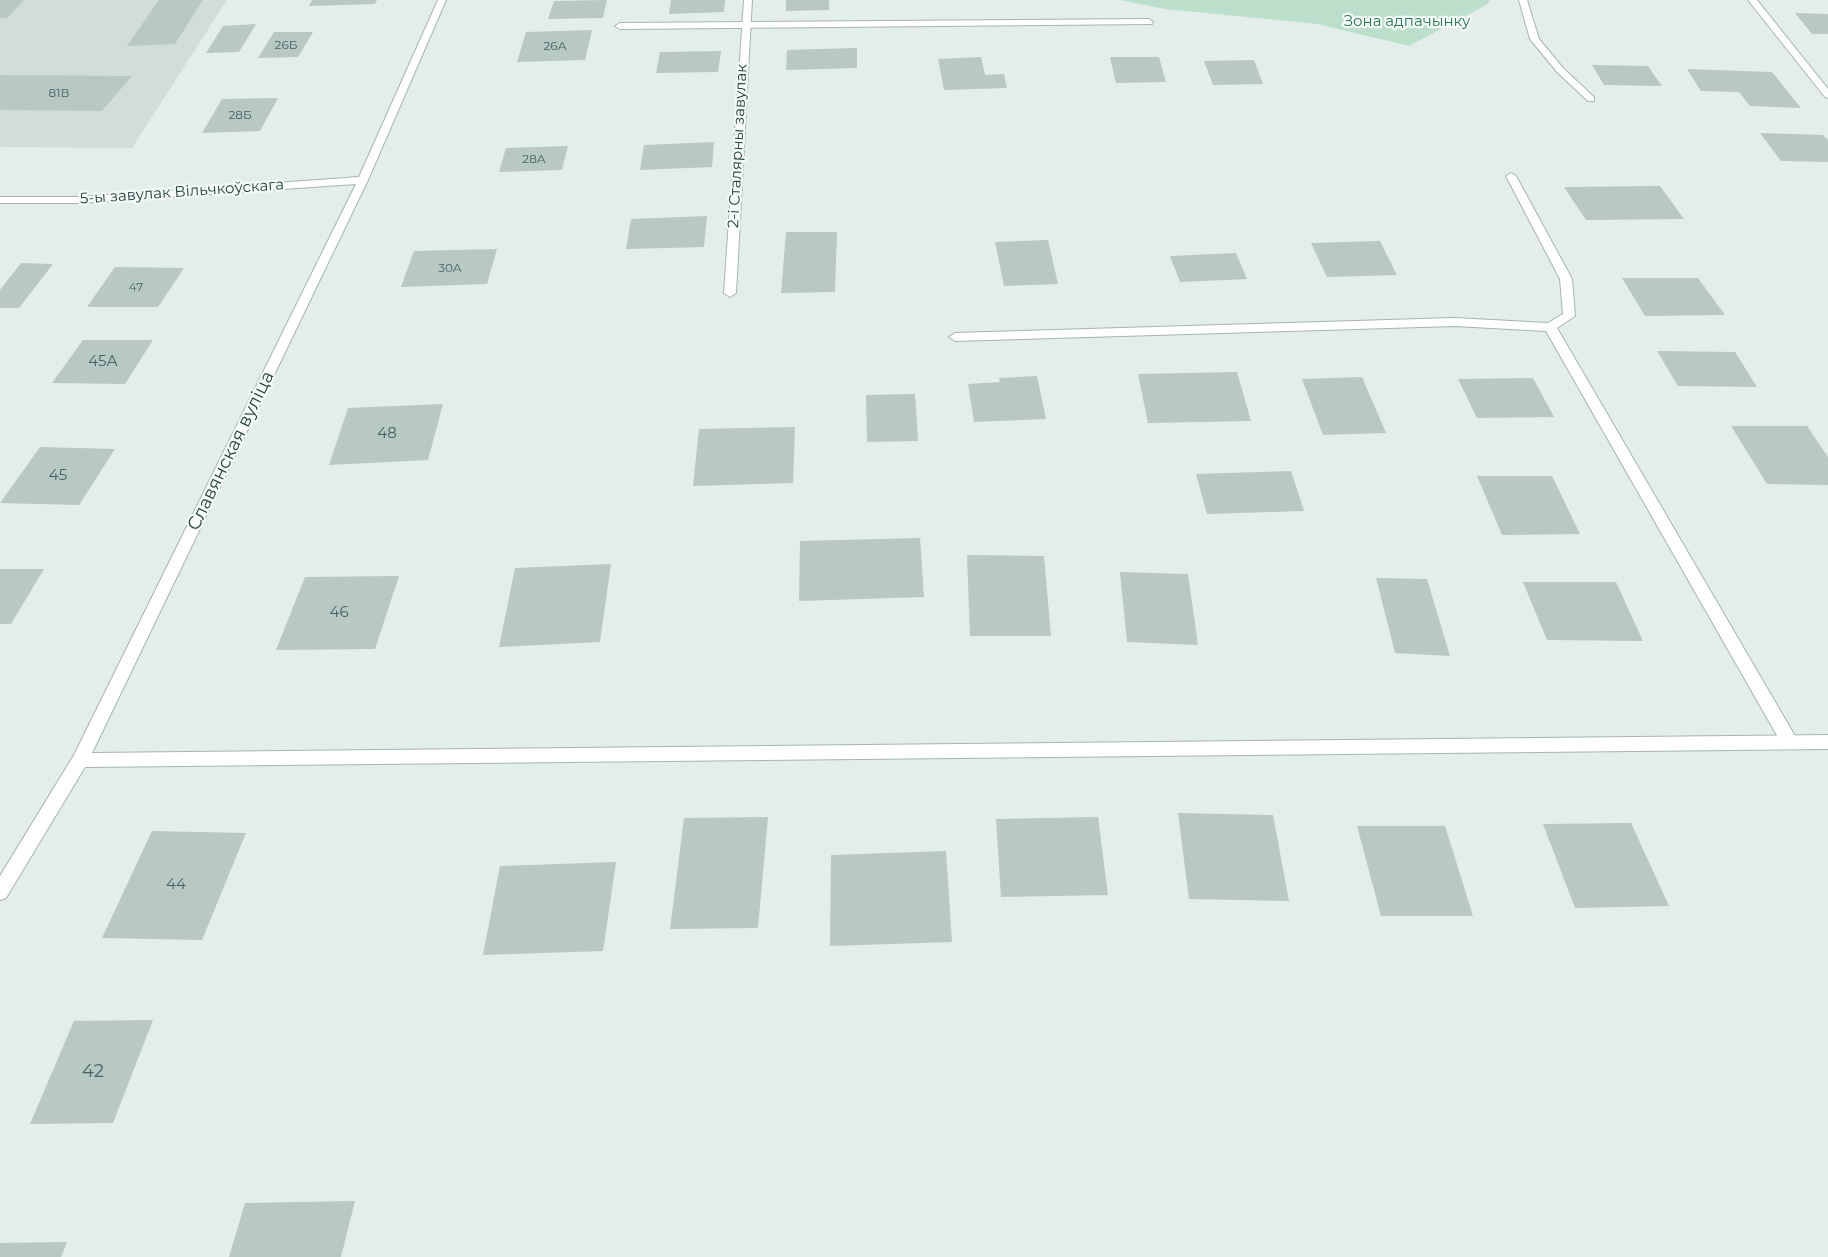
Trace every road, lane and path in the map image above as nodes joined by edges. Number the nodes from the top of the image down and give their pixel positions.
1 (442, 0) edge
2 (748, 0) edge
3 (1523, 0) edge
4 (1752, 0) edge
5 (1149, 22) dead end
6 (746, 24) junction
7 (620, 26) dead end
8 (1828, 95) edge
9 (1591, 99) dead end
10 (1511, 176) dead end
11 (363, 180) junction
12 (0, 200) edge
13 (730, 293) dead end
14 (1550, 327) junction
15 (955, 337) dead end
16 (1789, 741) junction
17 (1828, 742) edge
18 (80, 760) junction
19 (0, 892) edge

1 - 11 street, Славянская вуліца
2 - 6 street, 2-і Сталярны завулак
3 - 9 street
4 - 8 street
5 - 6 street
6 - 7 street
6 - 13 street, 2-і Сталярны завулак
10 - 14 street
11 - 12 street, 5-ы завулак Вільчкоўскага
11 - 18 street, Славянская вуліца
14 - 15 street
14 - 16 street
16 - 17 street
16 - 18 street
18 - 19 street, Славянская вуліца

